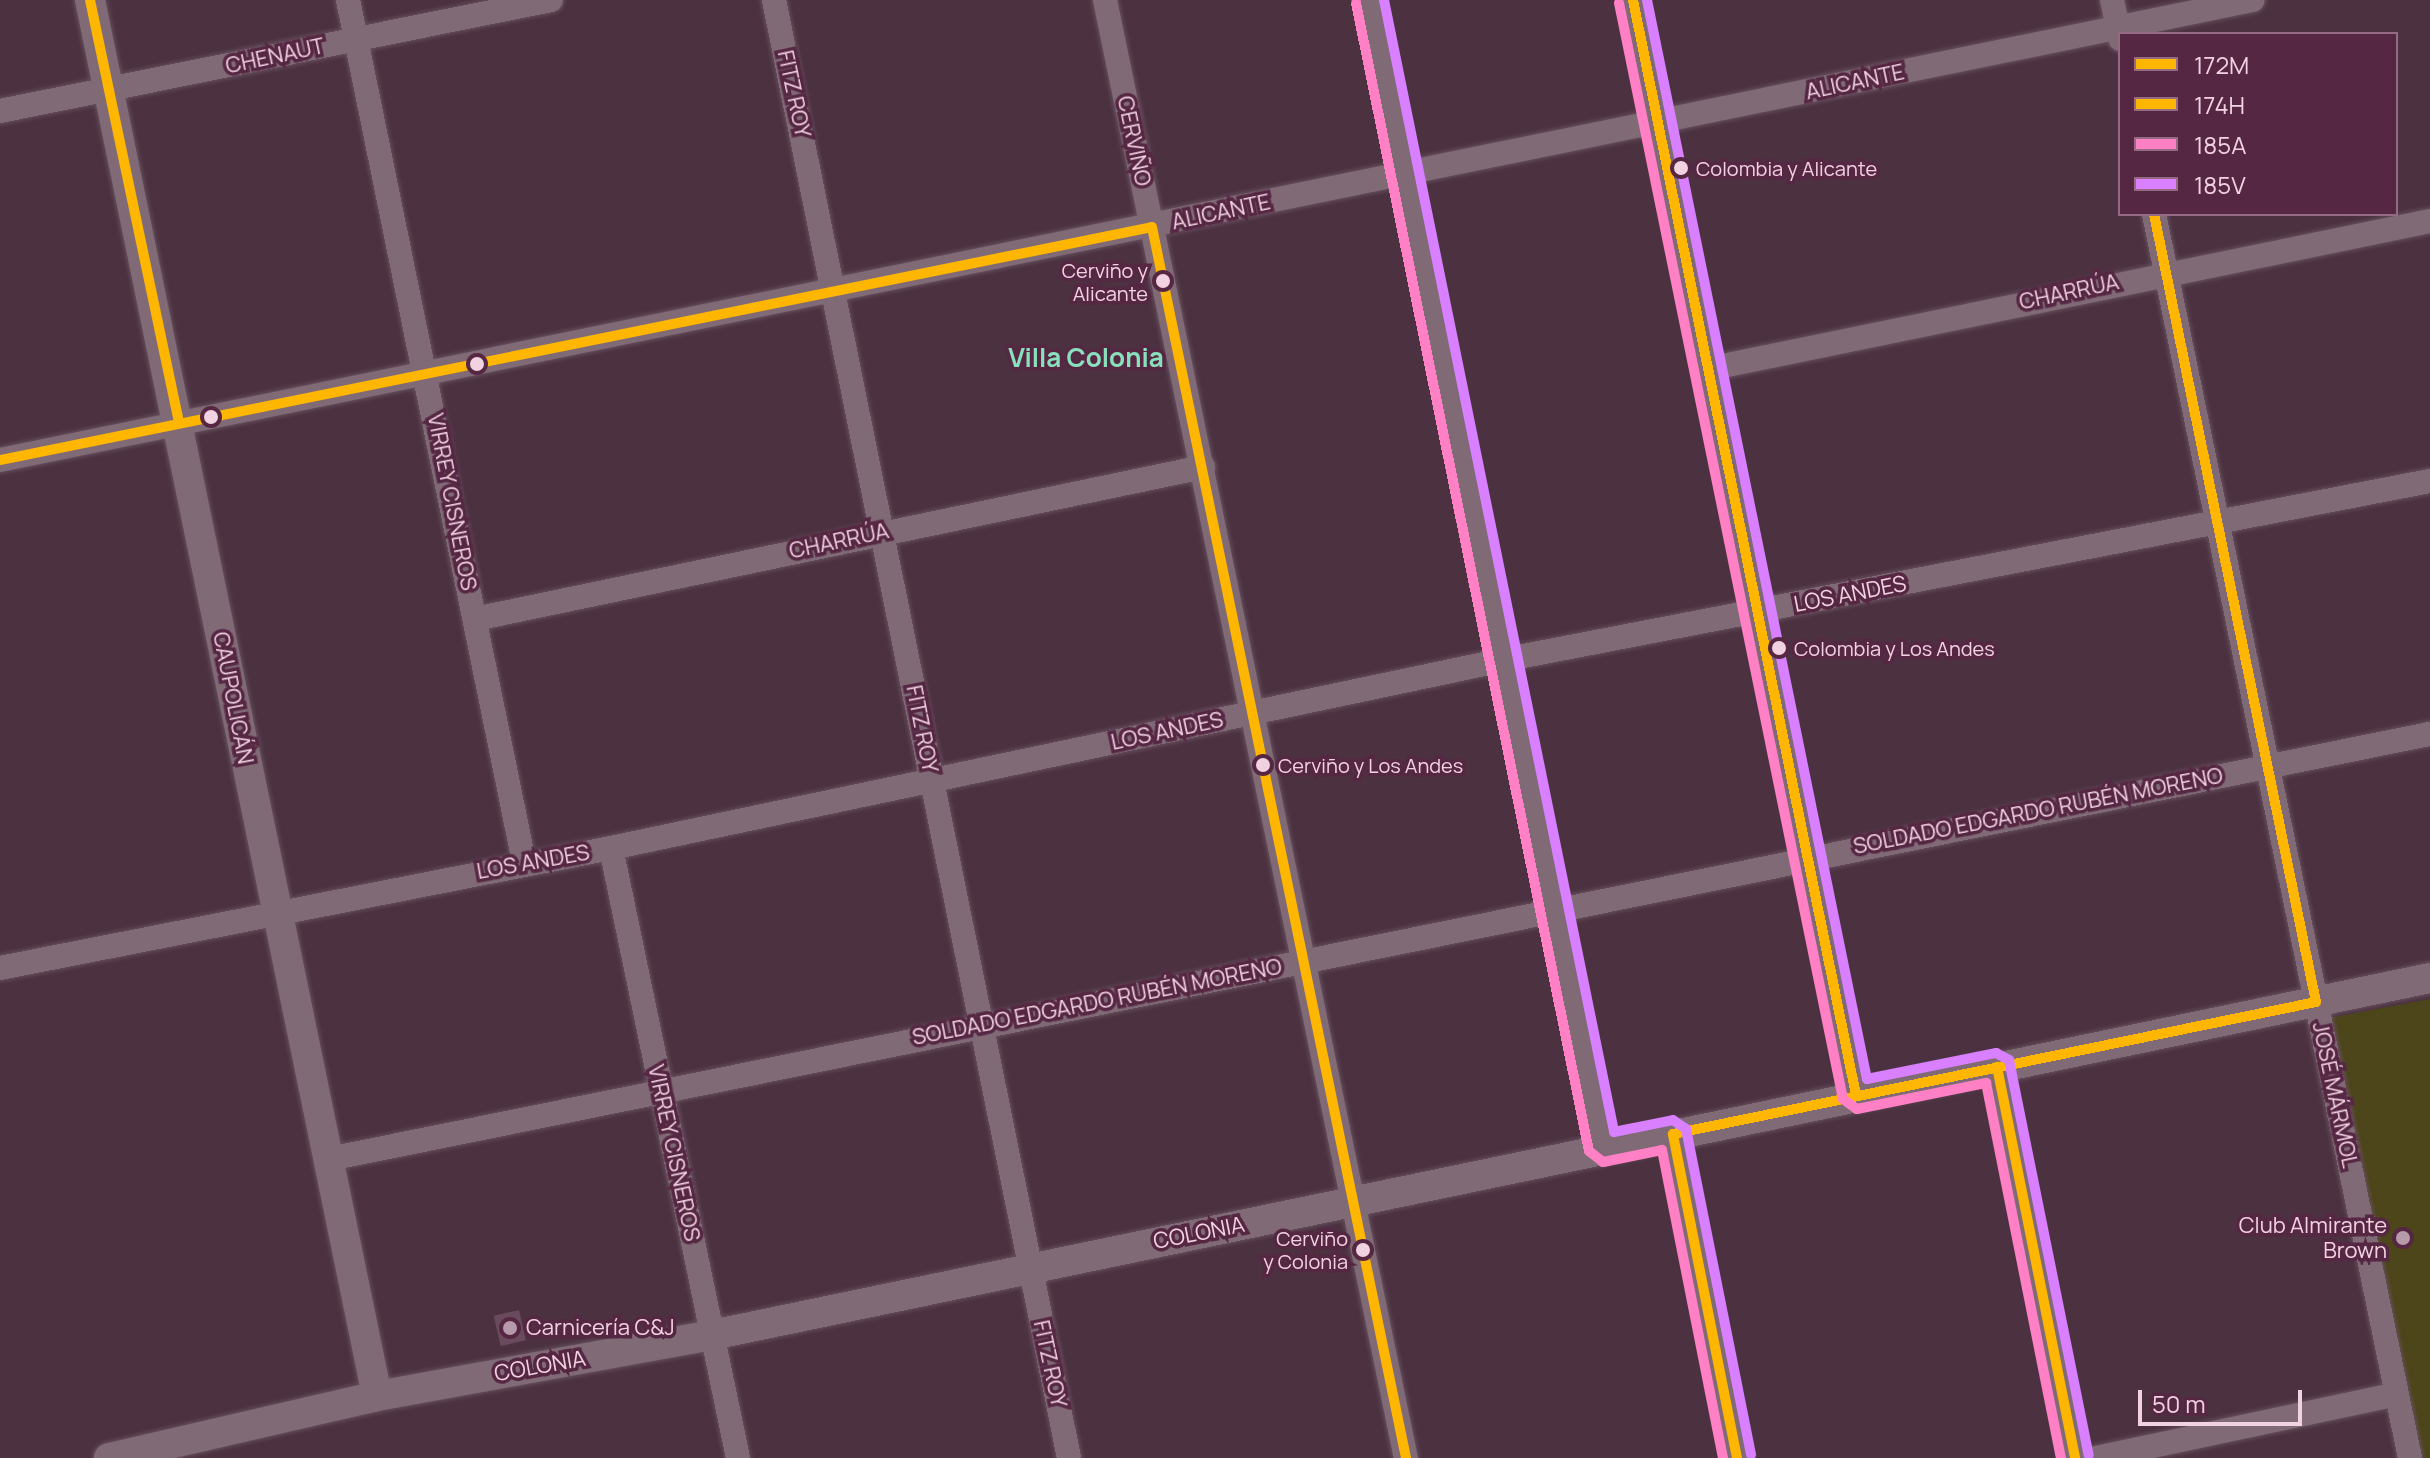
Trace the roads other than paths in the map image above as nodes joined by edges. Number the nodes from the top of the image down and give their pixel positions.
1 (90, 0) edge
2 (348, 0) edge
3 (551, 0) edge
4 (774, 0) edge
5 (1105, 0) edge
6 (1370, 0) edge
7 (1633, 0) edge
8 (2112, 0) edge
9 (2253, 0) edge
10 (2119, 32) edge
11 (2123, 32) edge
12 (2118, 33) edge
13 (357, 39) junction
14 (107, 91) junction
15 (0, 111) edge
16 (1658, 124) junction
17 (1403, 172) junction
18 (2154, 216) edge
19 (2430, 221) edge
20 (1152, 227) junction
21 (2166, 272) junction
22 (836, 294) junction
23 (1708, 369) junction
24 (426, 374) junction
25 (179, 422) junction
26 (0, 460) edge
27 (1203, 467) junction
28 (2430, 481) edge
29 (2213, 522) junction
30 (883, 532) junction
31 (1760, 612) junction
32 (475, 619) junction
33 (1508, 659) junction
34 (1254, 713) junction
35 (2430, 734) edge
36 (2263, 768) junction
37 (932, 780) junction
38 (611, 848) junction
39 (1809, 855) junction
40 (524, 862) junction
41 (1559, 911) junction
42 (275, 914) junction
43 (1302, 961) junction
44 (0, 968) edge
45 (2430, 978) edge
46 (2316, 1002) junction
47 (982, 1025) junction
48 (1997, 1067) junction
49 (660, 1089) junction
50 (1856, 1095) junction
51 (1673, 1134) junction
52 (1603, 1148) junction
53 (329, 1159) junction
54 (1353, 1202) junction
55 (1030, 1267) junction
56 (712, 1335) junction
57 (2396, 1394) junction
58 (377, 1396) junction
59 (206, 1448) edge
60 (109, 1458) edge
61 (738, 1458) edge
62 (1069, 1458) edge
63 (1406, 1458) edge
64 (1737, 1458) edge
65 (2075, 1458) edge
66 (2096, 1458) edge
67 (2410, 1458) edge

1 - 14 street, CAUPOLICÁN
2 - 13 street, VIRREY CISNEROS
3 - 13 street, CHENAUT
4 - 22 street, FITZ ROY
5 - 20 street, CERVIÑO
6 - 17 street
7 - 16 street
8 - 10 street
9 - 11 street, ALICANTE
12 - 16 street, ALICANTE
13 - 14 street, CHENAUT
13 - 24 street, VIRREY CISNEROS
14 - 15 street, CHENAUT
14 - 25 street, CAUPOLICÁN
16 - 17 street, ALICANTE
16 - 23 street
17 - 20 street, ALICANTE
17 - 33 street
18 - 21 street, JOSÉ MÁRMOL
19 - 21 street, CHARRÚA
20 - 22 street, ALICANTE
20 - 27 street, CERVIÑO
21 - 23 street, CHARRÚA
21 - 29 street, JOSÉ MÁRMOL
22 - 24 street, ALICANTE
22 - 30 street, FITZ ROY
23 - 31 street
24 - 25 street, ALICANTE
24 - 32 street, VIRREY CISNEROS
25 - 26 street, ALICANTE
25 - 42 street, CAUPOLICÁN
27 - 30 street, CHARRÚA
27 - 34 street, CERVIÑO
28 - 29 street, LOS ANDES
29 - 31 street, LOS ANDES
29 - 36 street, JOSÉ MÁRMOL
30 - 32 street, CHARRÚA
30 - 37 street, FITZ ROY
31 - 33 street, LOS ANDES
31 - 39 street
32 - 40 street, VIRREY CISNEROS
33 - 34 street, LOS ANDES
33 - 41 street
34 - 37 street, LOS ANDES
34 - 43 street, CERVIÑO
35 - 36 street, SOLDADO EDGARDO RUBÉN MORENO
36 - 39 street, SOLDADO EDGARDO RUBÉN MORENO
36 - 46 street, JOSÉ MÁRMOL
37 - 38 street, LOS ANDES
37 - 47 street, FITZ ROY
38 - 40 street, LOS ANDES
38 - 49 street, VIRREY CISNEROS
39 - 41 street, SOLDADO EDGARDO RUBÉN MORENO
39 - 50 street
40 - 42 street, LOS ANDES
41 - 43 street, SOLDADO EDGARDO RUBÉN MORENO
41 - 52 street
42 - 44 street, LOS ANDES
42 - 53 street, CAUPOLICÁN
43 - 47 street, SOLDADO EDGARDO RUBÉN MORENO
43 - 54 street, CERVIÑO
45 - 46 street, COLONIA
46 - 48 street, COLONIA
46 - 57 street, JOSÉ MÁRMOL
47 - 49 street, SOLDADO EDGARDO RUBÉN MORENO
47 - 55 street, FITZ ROY
48 - 50 street, COLONIA
48 - 65 street
49 - 53 street, SOLDADO EDGARDO RUBÉN MORENO
49 - 56 street, VIRREY CISNEROS
50 - 51 street, COLONIA
51 - 52 street, COLONIA
51 - 64 street
52 - 54 street, COLONIA
53 - 58 street, CAUPOLICÁN
54 - 55 street, COLONIA
54 - 63 street, CERVIÑO
55 - 56 street, COLONIA
55 - 62 street, FITZ ROY
56 - 58 street, COLONIA
56 - 61 street, VIRREY CISNEROS
57 - 66 street
57 - 67 street, JOSÉ MÁRMOL
58 - 59 street, COLONIA
59 - 60 street, COLONIA

